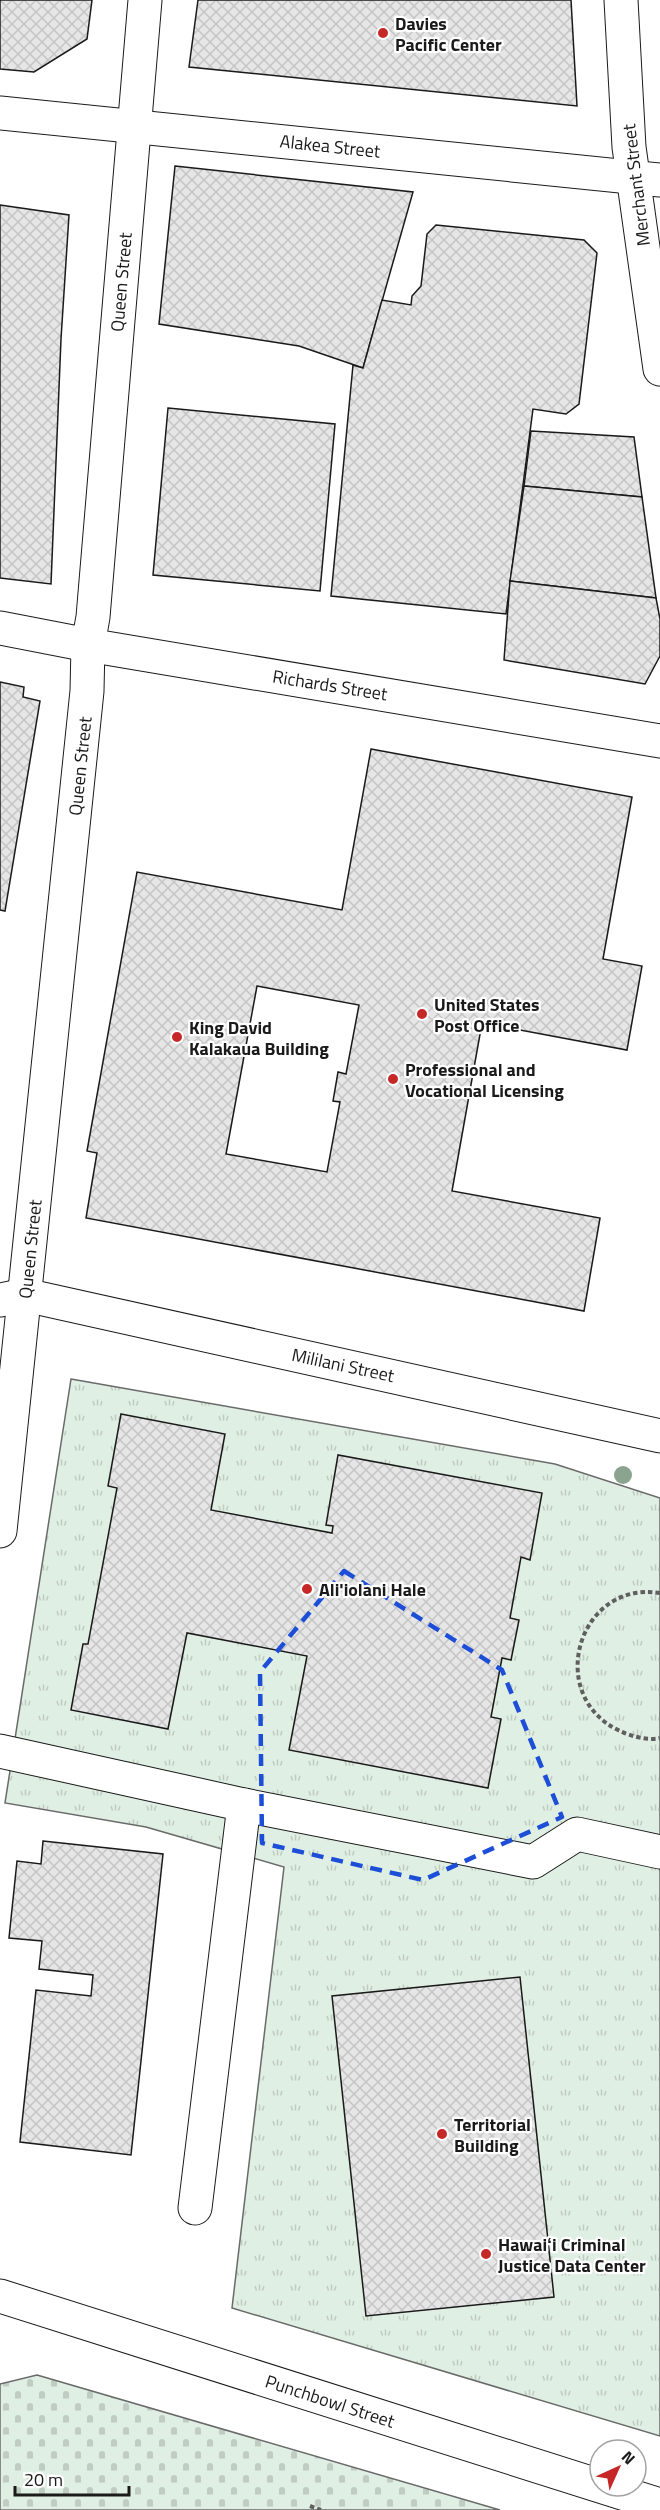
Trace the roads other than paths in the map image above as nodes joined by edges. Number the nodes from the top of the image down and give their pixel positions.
1 (146, 0) edge
2 (621, 0) edge
3 (0, 112) edge
4 (134, 127) junction
5 (646, 178) edge
6 (660, 369) edge
7 (0, 628) edge
8 (88, 645) junction
9 (660, 741) edge
10 (13, 1298) edge
11 (660, 1436) edge
12 (0, 1531) edge
13 (0, 1751) edge
14 (244, 1805) junction
15 (660, 1852) edge
16 (195, 2208) dead end
17 (0, 2295) edge
18 (660, 2505) edge

1 - 4 main road, Queen Street
2 - 5 main road, Merchant Street
3 - 4 main road, Alakea Street
4 - 5 main road, Alakea Street
4 - 8 main road, Queen Street
5 - 6 main road, Merchant Street
7 - 8 main road, Richards Street
8 - 9 main road, Richards Street
8 - 10 main road, Queen Street
10 - 11 main road, Mililani Street
10 - 12 main road, Queen Street
13 - 14 main road
14 - 15 main road
14 - 16 main road
17 - 18 main road, Punchbowl Street

